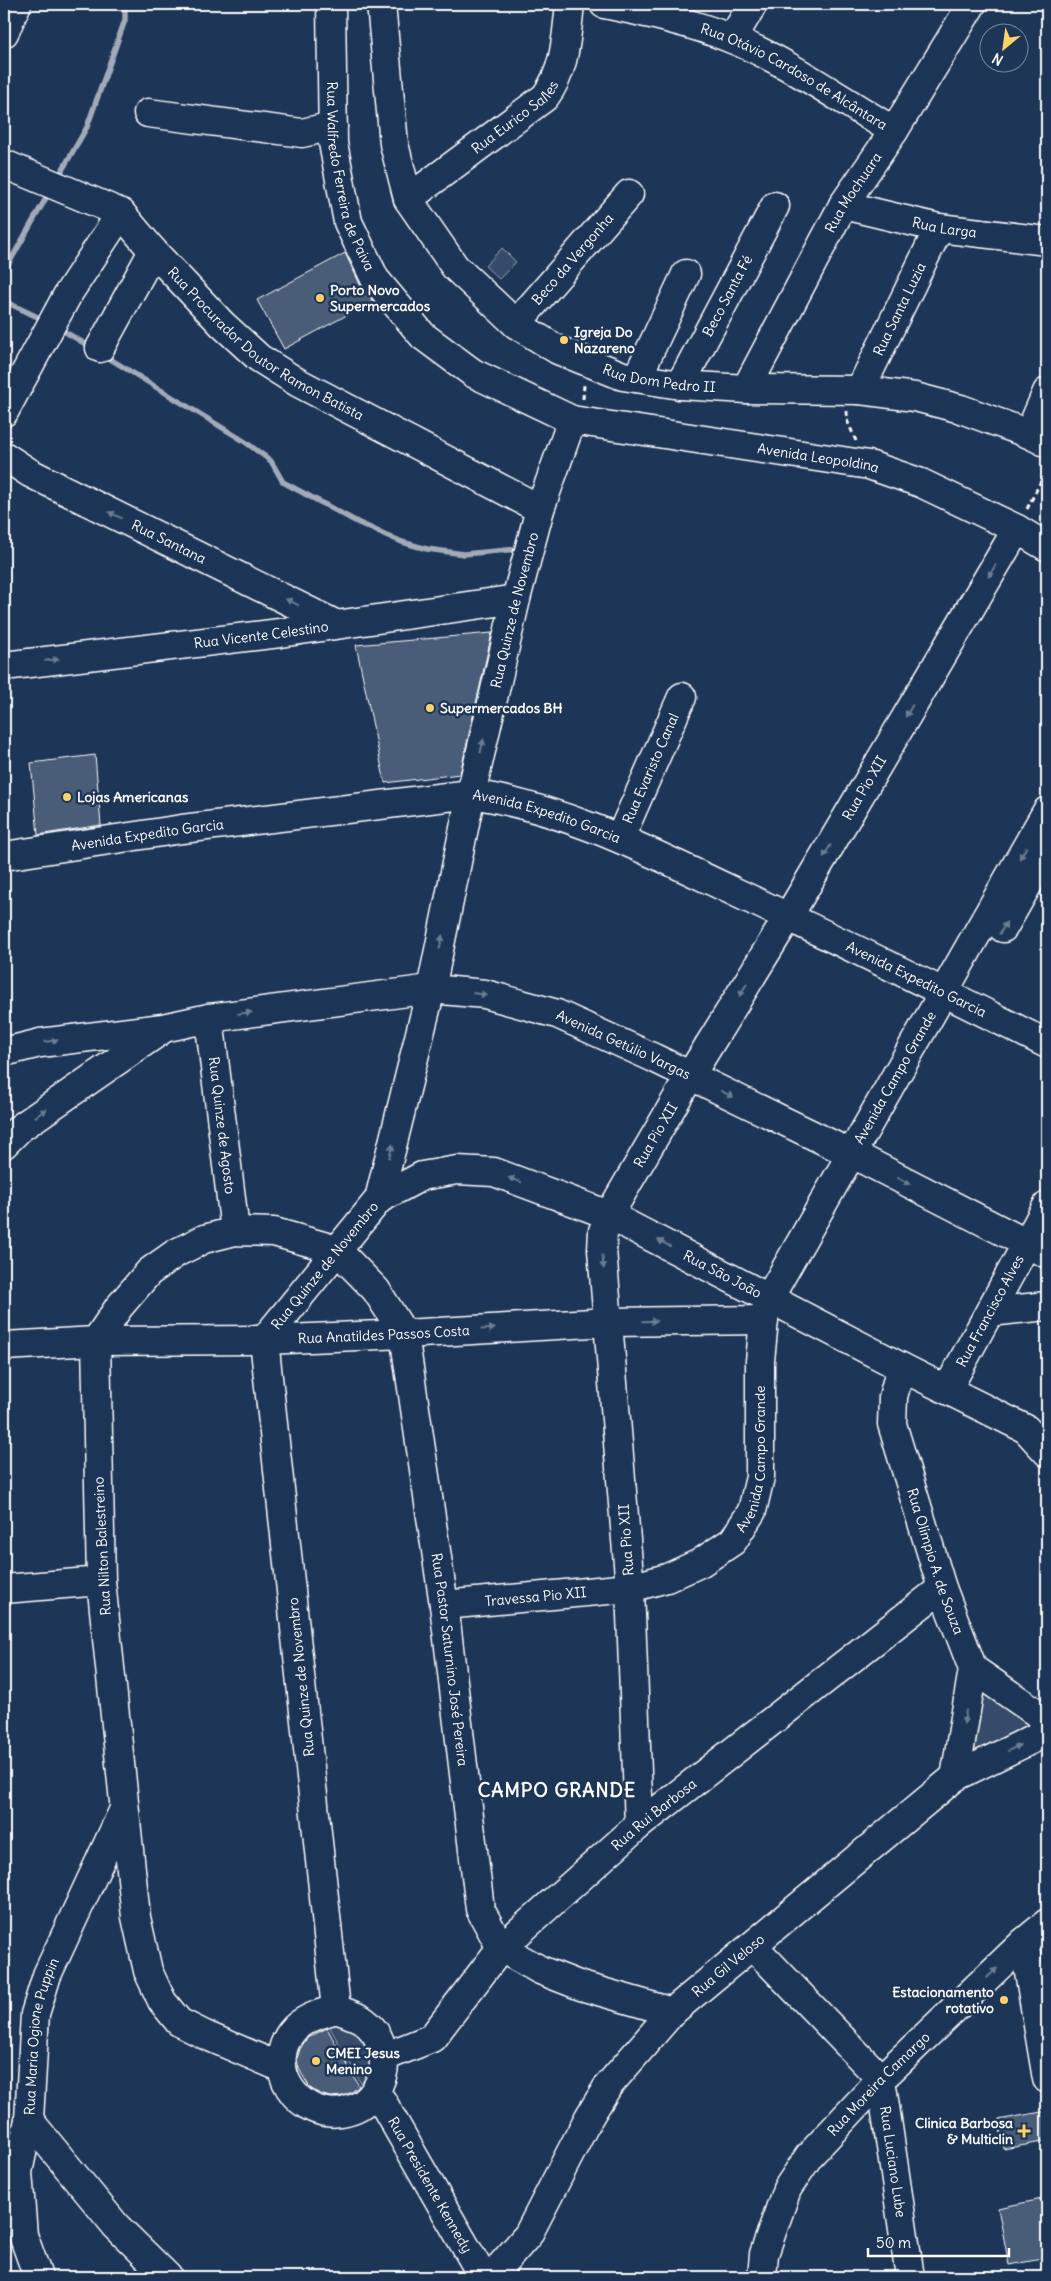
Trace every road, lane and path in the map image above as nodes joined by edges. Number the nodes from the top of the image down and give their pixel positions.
1 (17, 4) edge
2 (332, 4) edge
3 (381, 4) edge
4 (570, 4) edge
5 (604, 4) edge
6 (753, 4) edge
7 (961, 8) edge
8 (4, 33) edge
9 (732, 38) junction
10 (148, 113) dead end
11 (333, 126) junction
12 (894, 131) junction
13 (4, 164) edge
14 (629, 194) dead end
15 (408, 199) junction
16 (843, 205) junction
17 (775, 206) dead end
18 (121, 213) junction
19 (940, 228) junction
20 (1047, 241) edge
21 (152, 251) junction
22 (686, 274) dead end
23 (516, 324) junction
24 (100, 348) dead end
25 (602, 368) junction
26 (637, 378) junction
27 (680, 385) junction
28 (746, 389) junction
29 (853, 390) junction
30 (1047, 392) edge
31 (4, 412) edge
32 (576, 420) junction
33 (1038, 439) edge
34 (4, 456) edge
35 (869, 466) junction
36 (1047, 469) edge
37 (540, 509) junction
38 (1017, 529) junction
39 (1047, 547) edge
40 (516, 599) junction
41 (335, 624) junction
42 (4, 666) edge
43 (682, 697) dead end
44 (471, 794) junction
45 (1047, 811) edge
46 (620, 838) junction
47 (1047, 851) edge
48 (4, 856) edge
49 (788, 917) junction
50 (432, 989) junction
51 (952, 996) junction
52 (209, 1018) junction
53 (163, 1028) junction
54 (1047, 1044) edge
55 (4, 1052) edge
56 (690, 1076) junction
57 (4, 1144) edge
58 (858, 1158) junction
59 (378, 1199) junction
60 (1047, 1206) edge
61 (609, 1215) junction
62 (235, 1231) junction
63 (1037, 1249) edge
64 (337, 1250) junction
65 (1047, 1306) edge
66 (772, 1308) junction
67 (990, 1312) junction
68 (610, 1322) junction
69 (404, 1334) junction
70 (264, 1340) junction
71 (96, 1341) junction
72 (4, 1346) edge
73 (901, 1367) junction
74 (948, 1390) junction
75 (1047, 1452) edge
76 (100, 1582) junction
77 (630, 1588) junction
78 (942, 1588) junction
79 (4, 1589) edge
80 (444, 1605) junction
81 (973, 1669) junction
82 (1047, 1720) edge
83 (1047, 1732) edge
84 (955, 1777) junction
85 (125, 1808) junction
86 (639, 1825) junction
87 (1047, 1922) edge
88 (1036, 1939) edge
89 (753, 1946) junction
90 (500, 1948) junction
91 (336, 2009) junction
92 (672, 2012) junction
93 (384, 2057) junction
94 (282, 2068) junction
95 (881, 2079) junction
96 (1047, 2079) edge
97 (374, 2093) junction
98 (29, 2120) junction
99 (38, 2277) edge
100 (168, 2277) edge
101 (483, 2277) edge
102 (491, 2277) edge
103 (762, 2277) edge
104 (910, 2277) edge

1 - 8 street
2 - 11 street, Rua Walfredo Ferreira de Paiva
3 - 15 street, Rua Dom Pedro II
4 - 15 street, Rua Eurico Salles
5 - 9 street, Rua Otávio Cardoso de Alcântara
6 - 9 street
7 - 12 street, Rua Mochuara
9 - 12 street, Rua Otávio Cardoso de Alcântara
10 - 11 street
11 - 32 street, Rua Walfredo Ferreira de Paiva
12 - 16 street, Rua Mochuara
13 - 18 street, Rua Procurador Doutor Ramon Batista
14 - 23 street, Beco da Vergonha
15 - 23 street, Rua Dom Pedro II
16 - 19 street, Rua Larga
16 - 28 street, Rua Mochuara
17 - 27 street, Beco Santa Fé
18 - 21 street, Rua Procurador Doutor Ramon Batista
18 - 31 street
19 - 20 street, Rua Larga
19 - 29 street, Rua Santa Luzia
21 - 24 street
21 - 37 street, Rua Procurador Doutor Ramon Batista
22 - 26 street
23 - 25 street, Rua Dom Pedro II
25 - 26 street, Rua Dom Pedro II
25 - 32 path
26 - 27 street, Rua Dom Pedro II
27 - 28 street, Rua Dom Pedro II
28 - 29 street, Rua Dom Pedro II
29 - 33 street, Rua Dom Pedro II
29 - 35 path
30 - 33 street
32 - 35 street, Avenida Leopoldina
32 - 37 street, Rua Quinze de Novembro
41 -> 34 street, Rua Santana
35 - 38 street, Avenida Leopoldina
36 - 38 path
37 - 40 street, Rua Quinze de Novembro
38 - 39 street, Avenida Leopoldina
38 -> 49 street, Rua Pio XII
40 - 41 street, Rua Vicente Celestino
44 -> 40 street, Rua Quinze de Novembro
42 -> 41 street, Rua Vicente Celestino
43 - 46 street, Rua Evaristo Canal
44 - 46 street, Avenida Expedito Garcia
44 - 48 street, Avenida Expedito Garcia
50 -> 44 street, Rua Quinze de Novembro
45 -> 51 street, Avenida Campo Grande
46 - 49 street, Avenida Expedito Garcia
51 -> 47 street, Avenida Campo Grande
49 - 51 street, Avenida Expedito Garcia
49 -> 56 street, Rua Pio XII
52 -> 50 street, Avenida Getúlio Vargas
50 -> 56 street, Avenida Getúlio Vargas
59 -> 50 street, Rua Quinze de Novembro
51 - 54 street, Avenida Expedito Garcia
51 - 58 street, Avenida Campo Grande
52 - 53 street, Avenida Getúlio Vargas
52 - 62 street, Rua Quinze de Agosto
55 -> 53 street, Avenida Getúlio Vargas
57 -> 53 street
56 -> 58 street, Avenida Getúlio Vargas
56 - 61 street, Rua Pio XII
58 -> 63 street, Avenida Getúlio Vargas
58 - 66 street, Avenida Campo Grande
61 -> 59 street, Rua São João
59 - 64 street, Rua Quinze de Novembro
60 - 63 street, Rua Francisco Alves
66 -> 61 street, Rua São João
61 -> 68 street, Rua Pio XII
62 - 64 street
62 - 71 street
63 - 67 street, Rua Francisco Alves
64 - 69 street
64 - 70 street, Rua Quinze de Novembro
65 - 67 street
68 -> 66 street, Rua Anatildes Passos Costa
66 - 73 street, Rua São João
66 - 77 street, Avenida Campo Grande
67 - 74 street, Rua Francisco Alves
69 -> 68 street, Rua Anatildes Passos Costa
68 - 77 street, Rua Pio XII
69 - 70 street, Rua Anatildes Passos Costa
69 - 80 street, Rua Pastor Saturnino José Pereira
70 - 71 street, Rua Anatildes Passos Costa
70 - 91 street, Rua Quinze de Novembro
71 - 72 street, Rua Anatildes Passos Costa
71 - 76 street, Rua Nilton Balestreino
73 - 74 street, Rua São João
73 - 78 street, Rua Olímpio A. de Souza
74 - 75 street, Rua São João
76 - 79 street
76 - 85 street, Rua Nilton Balestreino
77 - 80 street, Travessa Pio XII
77 - 86 street, Rua Pio XII
78 - 81 street, Rua Olímpio A. de Souza
78 - 86 street, Rua Rui Barbosa
80 - 90 street, Rua Pastor Saturnino José Pereira
81 - 82 street
81 -> 84 street
84 -> 83 street, Rua Gil Veloso
84 - 89 street, Rua Gil Veloso
85 - 94 street, Rua Nilton Balestreino
85 - 98 street, Rua Maria Ogione Puppin
86 - 90 street, Rua Rui Barbosa
87 - 88 street, Rua Moreira Camargo
95 -> 88 street, Rua Moreira Camargo
88 - 96 street
89 - 92 street, Rua Gil Veloso
89 - 95 street
90 - 92 street
90 - 93 street, Rua Rui Barbosa
91 - 93 street
91 - 94 street
92 - 102 street, Rua Gil Veloso
93 - 97 street
94 - 97 street
95 - 103 street, Rua Moreira Camargo
95 - 104 street, Rua Luciano Lube
97 - 101 street, Rua Presidente Kennedy
98 - 99 street, Rua Maria Ogione Puppin
98 - 100 street

